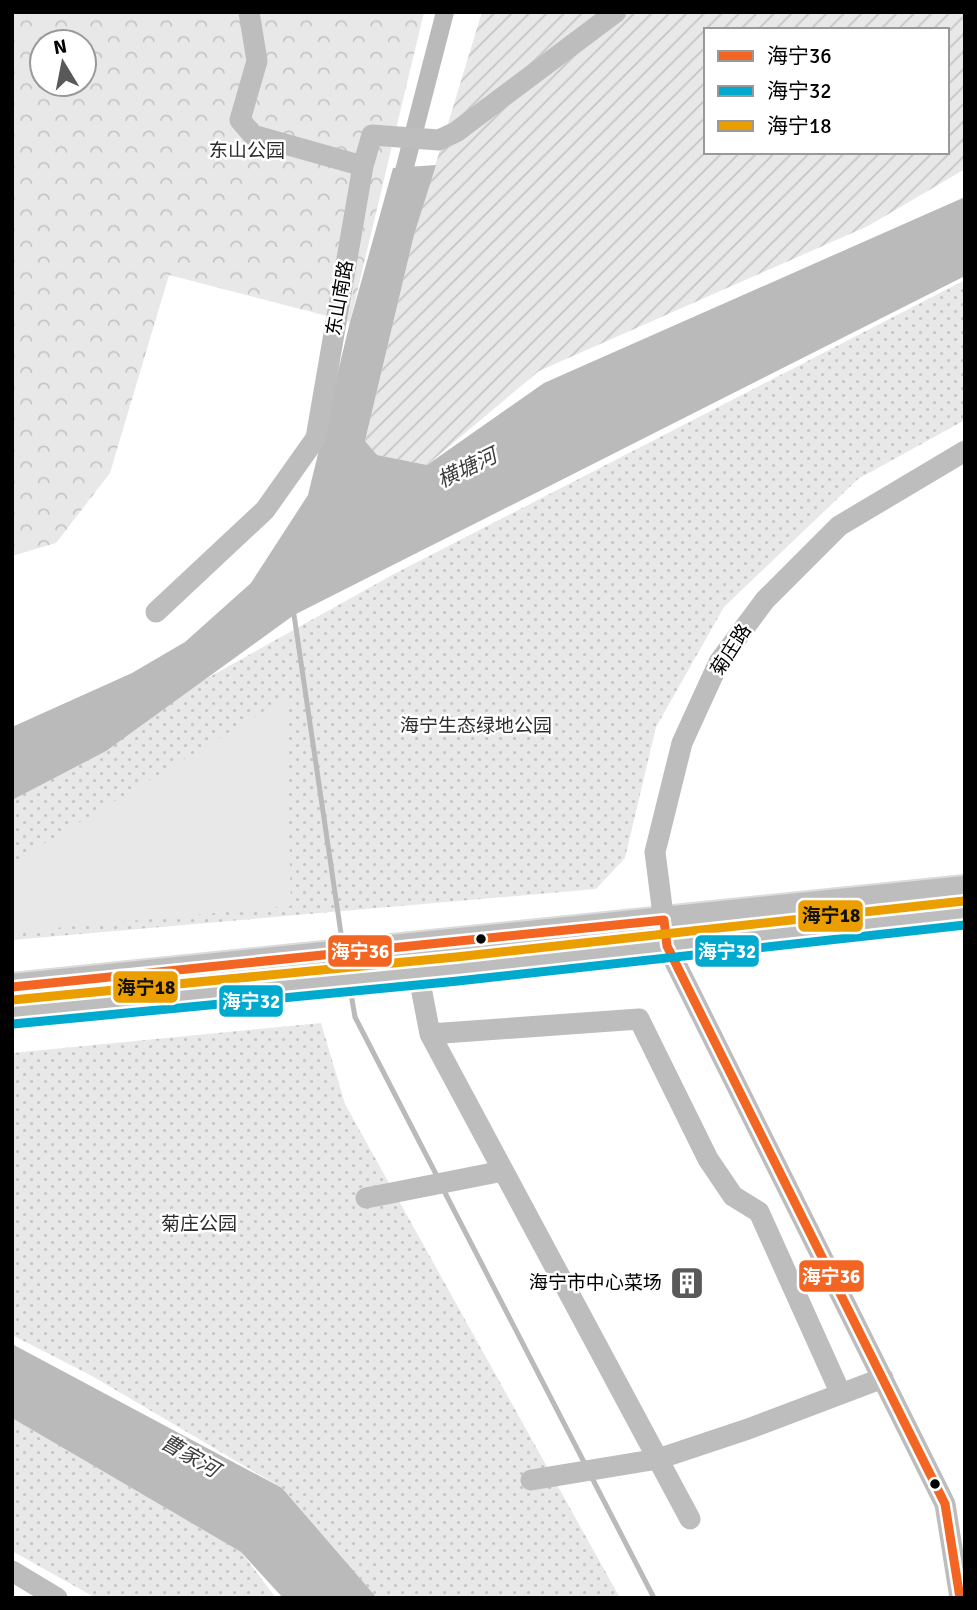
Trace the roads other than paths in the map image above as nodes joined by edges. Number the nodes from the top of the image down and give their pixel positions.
1 (249, 12) edge
2 (615, 12) edge
3 (363, 166) junction
4 (965, 451) edge
5 (156, 612) dead end
6 (965, 889) edge
7 (965, 913) edge
8 (666, 933) junction
9 (377, 962) junction
10 (305, 970) junction
11 (418, 972) junction
12 (12, 988) edge
13 (12, 1012) edge
14 (430, 1034) junction
15 (503, 1171) junction
16 (366, 1198) dead end
17 (883, 1378) junction
18 (840, 1392) junction
19 (658, 1459) junction
20 (531, 1480) dead end
21 (690, 1519) dead end
22 (12, 1571) edge
23 (57, 1598) edge
24 (960, 1598) edge

1 - 3 street
2 - 3 street, 东山南路
3 - 5 street, 东山南路
4 - 8 street, 菊庄路
6 - 8 main road
7 - 8 main road
8 - 9 main road
8 - 11 main road
8 - 17 street, 菊庄路
9 - 10 main road
9 - 11 main road
10 - 12 main road
10 - 13 main road
11 - 14 street
14 - 15 street
14 - 18 street
15 - 16 street
15 - 19 street
17 - 18 street
17 - 24 street, 菊庄路
18 - 19 street
19 - 20 street
19 - 21 street
22 - 23 street

